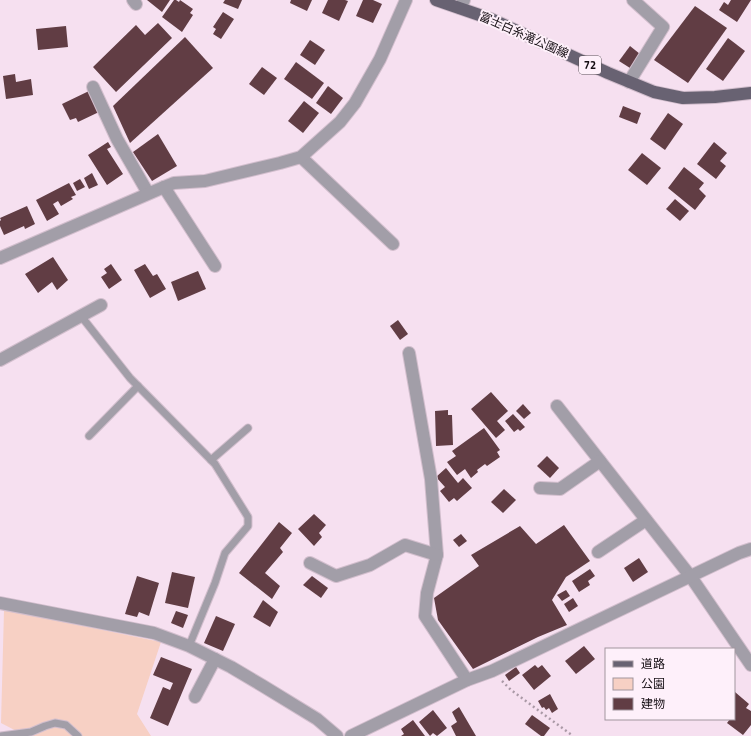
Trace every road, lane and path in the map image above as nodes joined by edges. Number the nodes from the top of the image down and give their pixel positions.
1 (406, 0) edge
2 (436, 0) edge
3 (633, 0) edge
4 (462, 4) edge
5 (629, 82) junction
6 (93, 87) dead end
7 (751, 93) edge
8 (301, 156) junction
9 (164, 186) junction
10 (148, 193) junction
11 (394, 244) dead end
12 (0, 258) edge
13 (215, 266) dead end
14 (101, 305) dead end
15 (81, 316) junction
16 (409, 353) dead end
17 (0, 360) edge
18 (138, 386) junction
19 (557, 406) dead end
20 (248, 428) dead end
21 (89, 436) dead end
22 (211, 460) junction
23 (600, 461) junction
24 (540, 488) dead end
25 (646, 520) junction
26 (751, 549) edge
27 (598, 552) dead end
28 (437, 555) junction
29 (310, 563) dead end
30 (691, 577) junction
31 (0, 603) edge
32 (189, 646) junction
33 (214, 659) junction
34 (751, 665) edge
35 (492, 671) junction
36 (467, 680) junction
37 (194, 697) dead end
38 (24, 734) edge
39 (1, 736) edge
40 (78, 736) edge
41 (337, 736) edge
42 (351, 736) edge
43 (573, 736) edge

1 - 8 street
2 - 4 main road, 富士白糸滝公園線 / 72
3 - 5 street
4 - 5 main road, 富士白糸滝公園線 / 72
5 - 7 main road, 富士白糸滝公園線 / 72
6 - 10 street
8 - 9 street
8 - 11 street
9 - 10 street
9 - 13 street
10 - 12 street
14 - 15 street
15 - 17 street
15 - 18 lane
16 - 28 street
18 - 21 lane
18 - 22 lane
19 - 23 street
20 - 22 lane
22 - 32 lane
23 - 24 street
23 - 25 street
25 - 27 street
25 - 30 street
26 - 30 street
28 - 29 street
28 - 36 street
30 - 34 street
30 - 35 street
31 - 32 street
32 - 33 street
33 - 37 street
33 - 41 street
35 - 36 street
35 - 43 path
36 - 42 street
38 - 39 lane
38 - 40 lane

